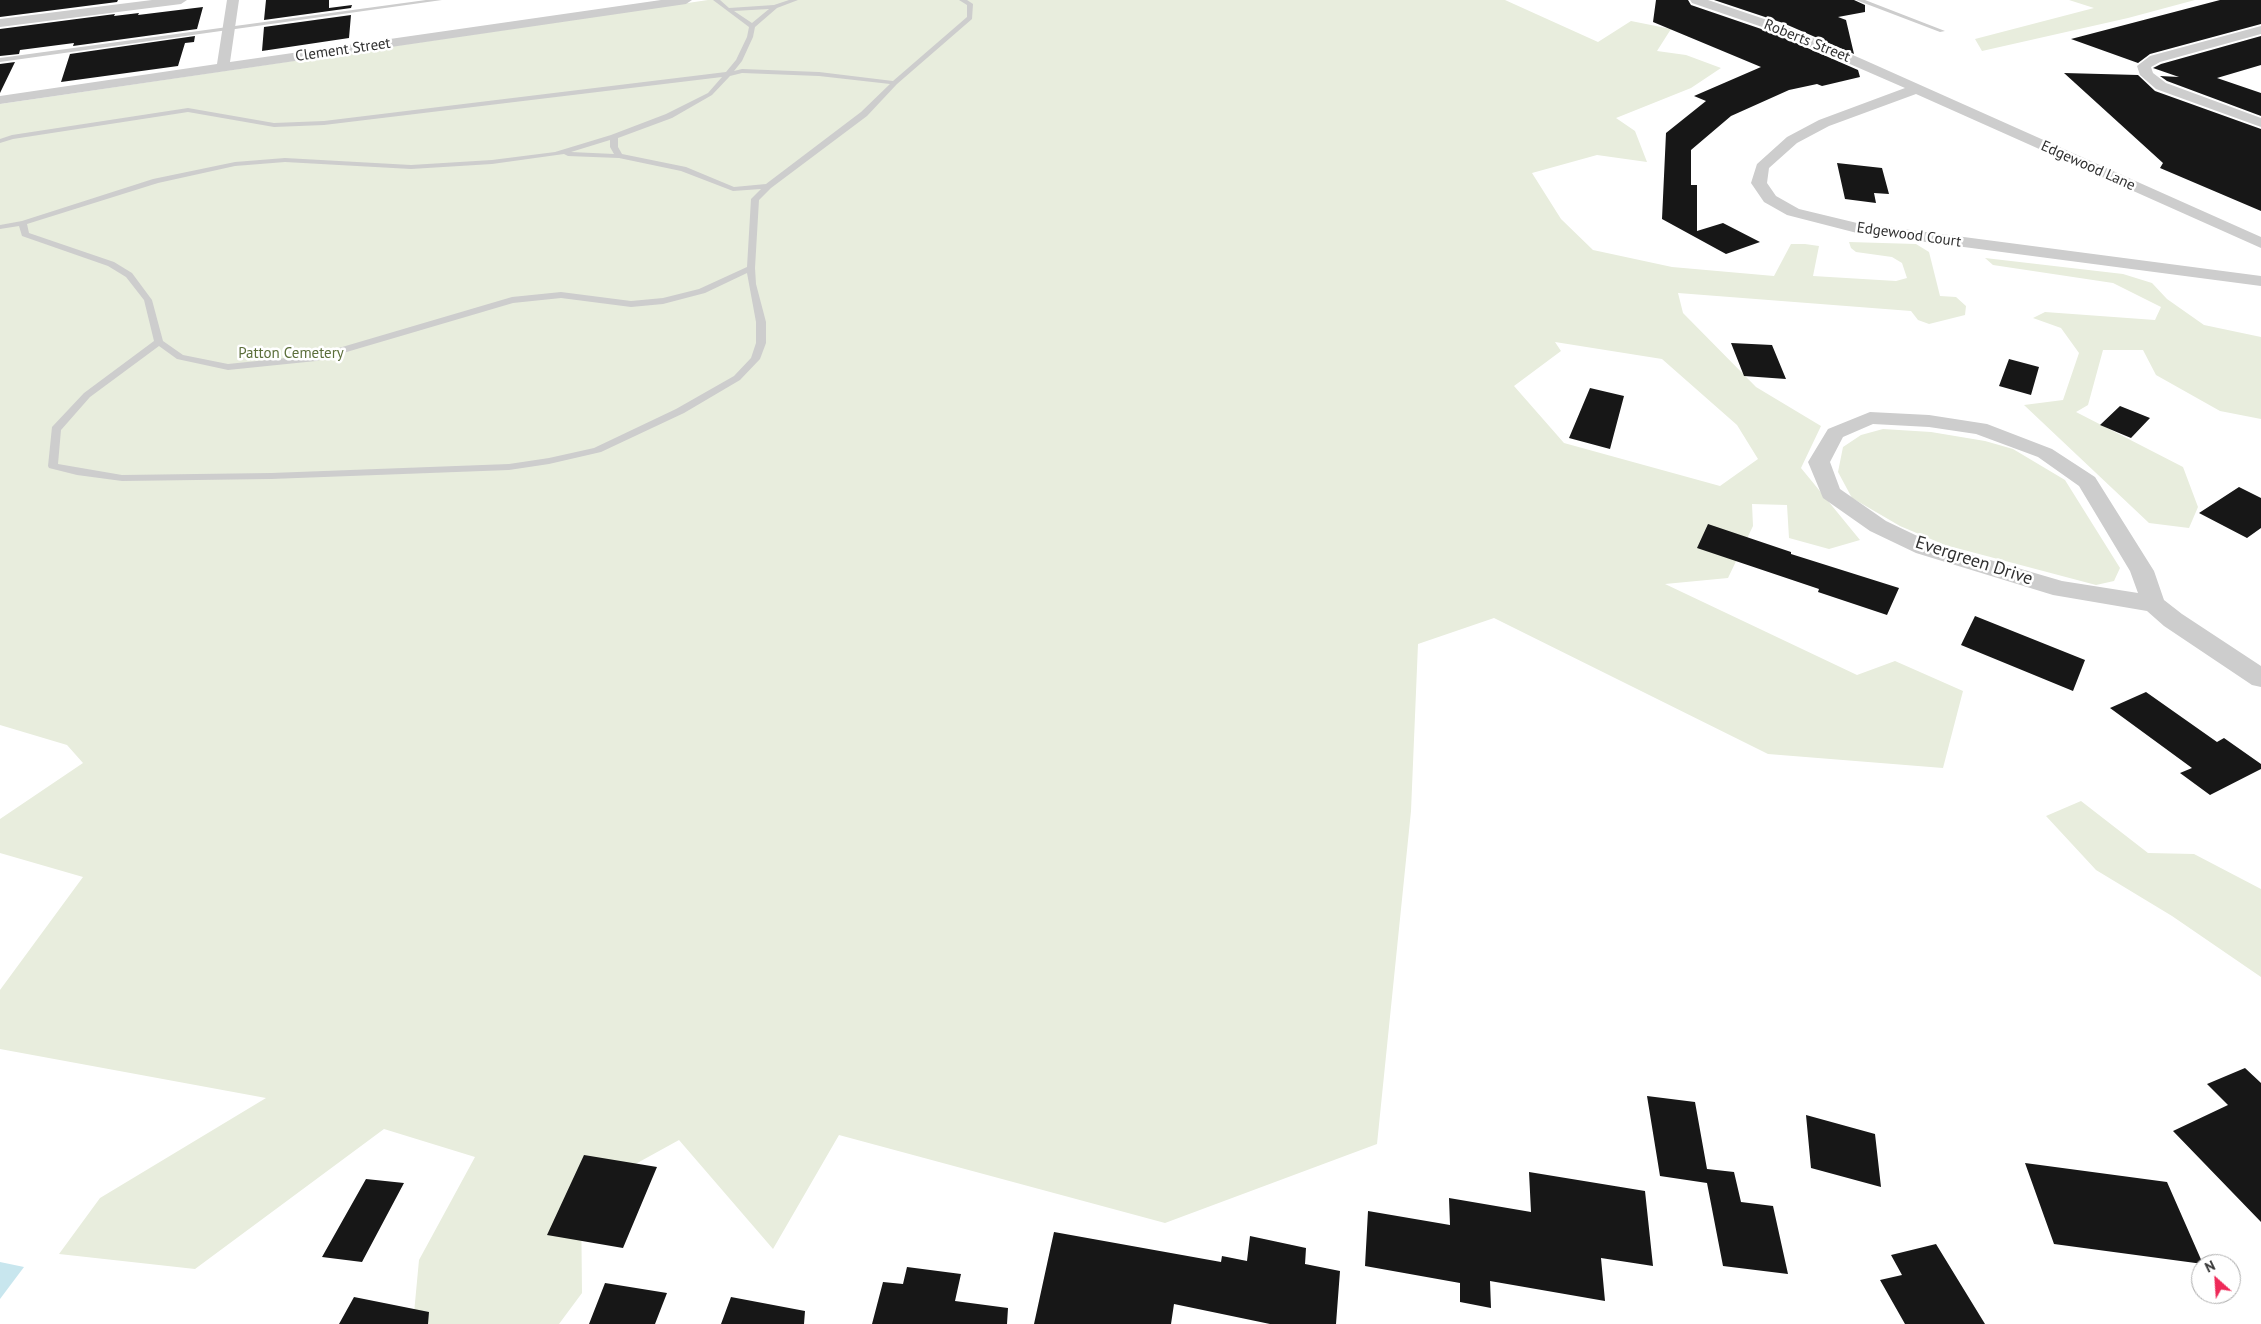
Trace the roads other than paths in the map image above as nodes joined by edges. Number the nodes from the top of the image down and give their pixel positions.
1 (181, 0) edge
2 (233, 0) edge
3 (439, 0) edge
4 (686, 0) edge
5 (716, 0) edge
6 (795, 0) edge
7 (962, 0) edge
8 (1696, 0) edge
9 (1859, 0) edge
10 (775, 7) junction
11 (728, 10) junction
12 (0, 23) edge
13 (752, 26) junction
14 (229, 27) junction
15 (2261, 30) edge
16 (1942, 31) dead end
17 (0, 60) edge
18 (223, 67) junction
19 (728, 74) junction
20 (895, 83) junction
21 (1916, 89) junction
22 (0, 100) edge
23 (2261, 123) edge
24 (614, 137) junction
25 (0, 142) edge
26 (556, 154) junction
27 (619, 156) junction
28 (768, 186) junction
29 (733, 189) junction
30 (755, 210) junction
31 (23, 223) junction
32 (0, 227) edge
33 (2261, 243) edge
34 (751, 268) junction
35 (2261, 281) edge
36 (159, 342) junction
37 (2154, 604) junction
38 (2261, 678) edge

1 - 12 street
2 - 14 street
3 - 14 lane
4 - 18 street, Clement Street
5 - 11 lane
6 - 10 lane
7 - 20 lane
8 - 21 street, Roberts Street
9 - 16 lane
10 - 11 lane
10 - 13 lane
11 - 13 lane
13 - 19 lane
14 - 17 lane
14 - 18 street
15 - 23 street
18 - 22 street, Clement Street
19 - 20 lane
19 - 24 lane
19 - 25 lane
20 - 28 lane
21 - 33 street, Edgewood Lane
21 - 35 street, Edgewood Court
24 - 26 lane
24 - 27 lane
26 - 27 lane
26 - 31 lane
27 - 29 lane
28 - 29 lane
28 - 30 lane
29 - 30 lane
30 - 34 lane
31 - 32 lane
31 - 36 lane
34 - 36 lane
34 - 36 lane
37 - 37 street, Evergreen Drive
37 - 38 street, Evergreen Drive

